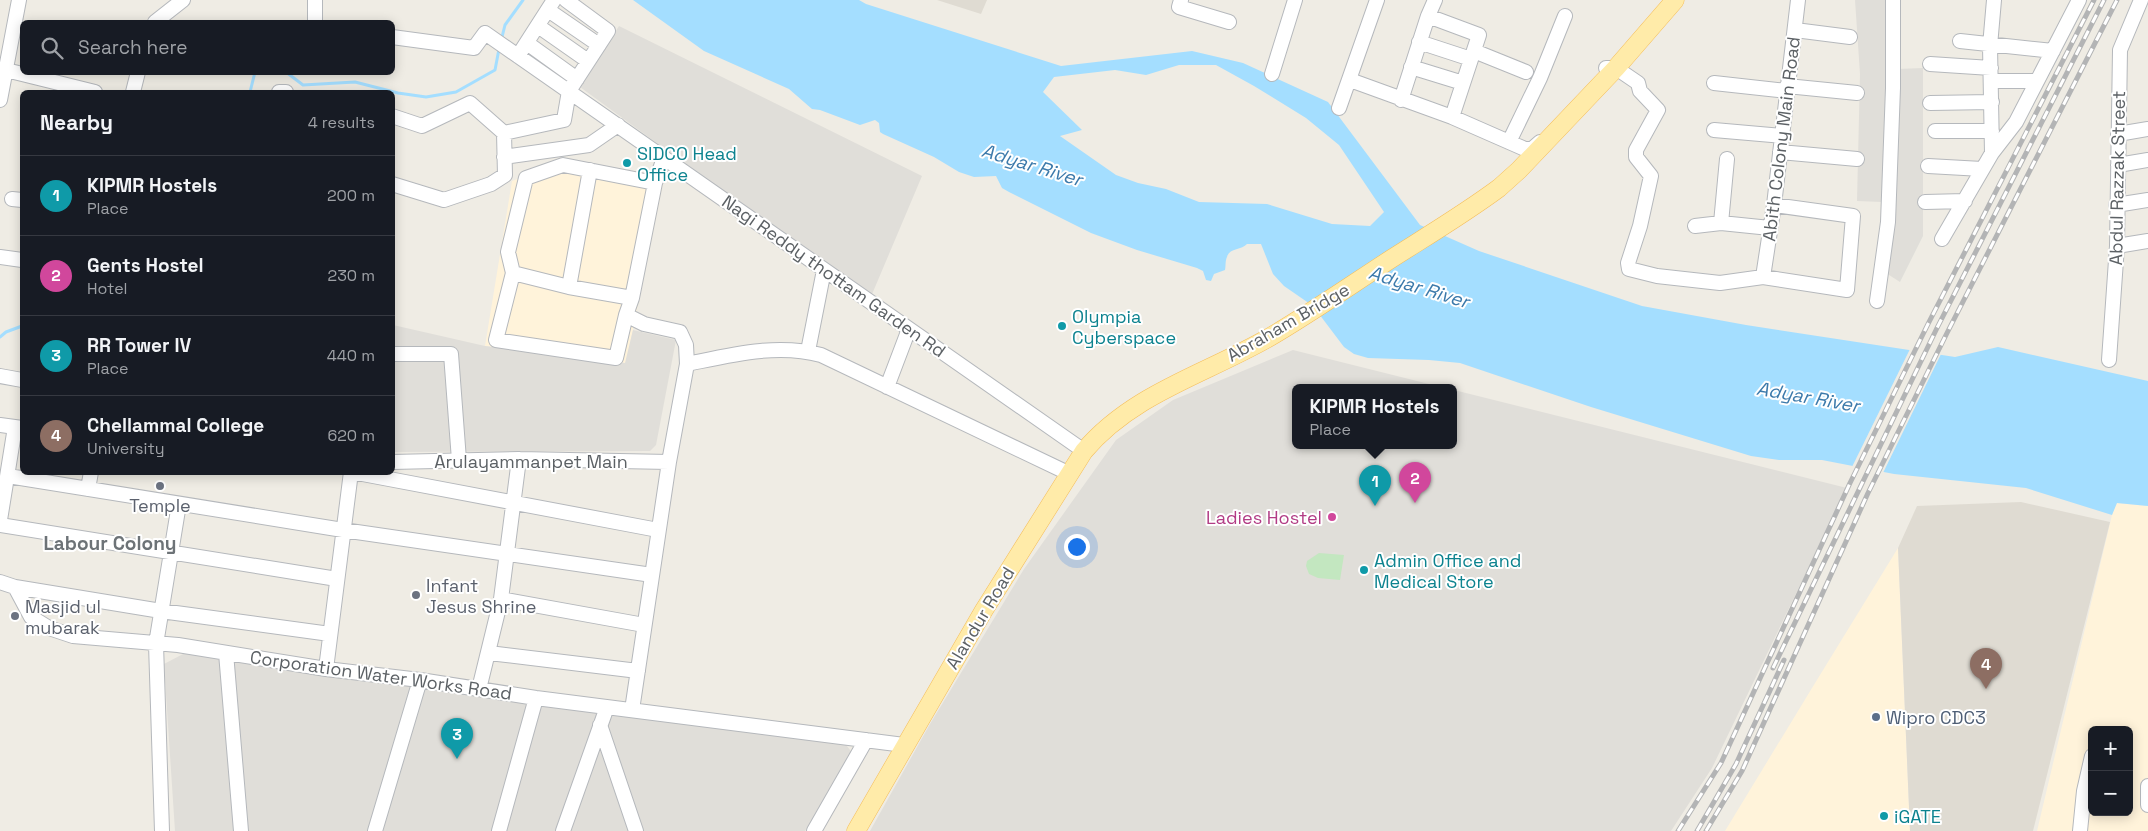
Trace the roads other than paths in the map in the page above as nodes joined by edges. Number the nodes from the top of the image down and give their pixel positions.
1 (20, 0) edge
2 (183, 0) edge
3 (315, 0) edge
4 (566, 0) edge
5 (1181, 0) edge
6 (1294, 0) edge
7 (1377, 0) edge
8 (1435, 0) edge
9 (1674, 0) edge
10 (1798, 0) edge
11 (1893, 0) edge
12 (1994, 0) edge
13 (2079, 0) edge
14 (2141, 0) edge
15 (551, 5) edge
16 (1428, 16) junction
17 (1565, 16) dead end
18 (158, 20) edge
19 (315, 20) edge
20 (1229, 22) dead end
21 (538, 26) junction
22 (1795, 30) junction
23 (395, 37) edge
24 (1850, 37) dead end
25 (1960, 41) dead end
26 (1419, 42) junction
27 (526, 43) junction
28 (598, 45) junction
29 (1990, 46) junction
30 (2053, 51) junction
31 (1473, 55) junction
32 (518, 56) junction
33 (588, 61) junction
34 (1930, 64) dead end
35 (1411, 67) junction
36 (6, 70) junction
37 (1526, 72) dead end
38 (20, 73) edge
39 (1610, 73) junction
40 (1272, 74) dead end
41 (1991, 74) junction
42 (26, 75) edge
43 (137, 75) edge
44 (577, 78) junction
45 (1350, 80) junction
46 (2037, 81) junction
47 (1463, 84) junction
48 (1714, 84) dead end
49 (1787, 89) junction
50 (87, 90) edge
51 (134, 90) edge
52 (569, 91) junction
53 (1857, 93) dead end
54 (0, 100) edge
55 (1401, 100) junction
56 (1992, 102) junction
57 (1930, 103) dead end
58 (1339, 108) dead end
59 (395, 117) edge
60 (1452, 117) junction
61 (618, 125) junction
62 (2148, 129) edge
63 (1714, 130) dead end
64 (1935, 131) dead end
65 (1992, 131) junction
66 (504, 133) junction
67 (2118, 134) junction
68 (1782, 136) junction
69 (1508, 142) junction
70 (1780, 152) junction
71 (1992, 154) junction
72 (504, 157) junction
73 (664, 158) junction
74 (1728, 159) dead end
75 (1857, 159) dead end
76 (2148, 160) edge
77 (2118, 165) junction
78 (1928, 166) dead end
79 (1982, 169) junction
80 (590, 170) junction
81 (655, 183) junction
82 (395, 185) edge
83 (2148, 200) edge
84 (1965, 201) junction
85 (1925, 202) dead end
86 (1774, 205) junction
87 (2116, 205) junction
88 (1722, 224) junction
89 (1696, 226) dead end
90 (1770, 228) junction
91 (1942, 239) dead end
92 (2148, 241) edge
93 (2117, 246) junction
94 (0, 257) edge
95 (20, 260) edge
96 (824, 270) junction
97 (513, 274) junction
98 (1763, 277) junction
99 (569, 287) junction
100 (632, 298) junction
101 (1877, 301) dead end
102 (626, 315) junction
103 (909, 329) junction
104 (808, 352) junction
105 (395, 354) edge
106 (2109, 360) dead end
107 (687, 364) junction
108 (0, 376) edge
109 (20, 380) edge
110 (887, 387) junction
111 (1121, 416) joint
112 (0, 425) edge
113 (19, 427) edge
114 (1084, 452) junction
115 (519, 459) junction
116 (459, 460) junction
117 (395, 462) edge
118 (669, 462) junction
119 (1070, 474) junction
120 (90, 475) edge
121 (351, 475) edge
122 (367, 475) edge
123 (8, 476) junction
124 (88, 489) junction
125 (515, 503) junction
126 (178, 504) junction
127 (0, 520) edge
128 (0, 524) edge
129 (344, 530) junction
130 (658, 530) junction
131 (171, 552) junction
132 (508, 554) junction
133 (652, 575) junction
134 (337, 579) junction
135 (0, 582) edge
136 (15, 587) junction
137 (501, 599) junction
138 (161, 611) junction
139 (644, 625) junction
140 (330, 634) junction
141 (156, 644) junction
142 (226, 653) junction
143 (489, 653) junction
144 (326, 668) junction
145 (638, 671) junction
146 (420, 680) junction
147 (479, 689) junction
148 (536, 698) junction
149 (607, 707) junction
150 (632, 710) junction
151 (600, 725) junction
152 (866, 740) junction
153 (904, 745) junction
154 (2089, 771) edge
155 (2148, 786) edge
156 (2148, 805) edge
157 (162, 831) edge
158 (241, 831) edge
159 (375, 831) edge
160 (499, 831) edge
161 (563, 831) edge
162 (636, 831) edge
163 (814, 831) edge
164 (856, 831) edge
165 (2080, 831) edge

1 - 36 street
2 - 18 street
3 - 19 street
4 - 28 street
5 - 20 street
6 - 40 street
7 - 45 street
8 - 16 street
9 - 39 main road
10 - 22 street, Abith Colony Main Road
11 - 101 street
12 - 29 street
13 - 30 street
14 - 67 street, Abdul Razzak Street
15 - 21 street
15 - 28 street
16 - 26 street
16 - 31 street
17 - 69 street
21 - 27 street
21 - 33 street
22 - 24 street
22 - 49 street, Abith Colony Main Road
23 - 32 street, Nagi Reddy thottam Garden Rd
25 - 29 street
26 - 31 street
26 - 35 street
27 - 32 street
27 - 44 street
28 - 33 street
29 - 30 street
29 - 41 street
30 - 46 street
31 - 37 street
31 - 47 street
32 - 52 street, Nagi Reddy thottam Garden Rd
33 - 44 street
34 - 41 street
35 - 47 street
35 - 55 street
36 - 38 street
36 - 54 street
39 - 69 street
39 - 98 street
39 - 111 main road, Abraham Bridge
41 - 46 street
41 - 56 street
42 - 50 street
43 - 51 street
44 - 52 street
45 - 55 street
45 - 58 street
46 - 71 street
47 - 60 street
48 - 49 street
49 - 53 street
49 - 68 street, Abith Colony Main Road
52 - 61 street, Nagi Reddy thottam Garden Rd
52 - 66 street
55 - 60 street
56 - 57 street
56 - 65 street
59 - 66 street
60 - 69 street
61 - 72 street
61 - 73 street, Nagi Reddy thottam Garden Rd
62 - 67 street
63 - 68 street
64 - 65 street
65 - 71 street
66 - 72 street
67 - 77 street, Abdul Razzak Street
68 - 70 street, Abith Colony Main Road
70 - 75 street
70 - 86 street, Abith Colony Main Road
71 - 79 street
72 - 82 street
73 - 81 street
73 - 96 street, Nagi Reddy thottam Garden Rd
74 - 88 street
76 - 77 street
77 - 87 street, Abdul Razzak Street
78 - 79 street
79 - 84 street
80 - 81 street
80 - 97 street
80 - 99 street
81 - 100 street
83 - 87 street
84 - 85 street
84 - 91 street
86 - 90 street, Abith Colony Main Road
86 - 98 street
87 - 93 street, Abdul Razzak Street
88 - 89 street
88 - 90 street
90 - 98 street, Abith Colony Main Road
92 - 93 street
93 - 106 street, Abdul Razzak Street
94 - 95 street
96 - 103 street, Nagi Reddy thottam Garden Rd
96 - 104 street
97 - 99 street
97 - 102 street
99 - 100 street
100 - 102 street
102 - 107 street
103 - 110 street
103 - 114 street, Nagi Reddy thottam Garden Rd
104 - 107 street
104 - 110 street
105 - 116 street
107 - 118 street
108 - 109 street
110 - 119 street
111 - 114 main road, Alandur Road
112 - 113 street
113 - 123 street
114 - 119 main road, Alandur Road
115 - 116 street, Arulayammanpet Main
115 - 118 street, Arulayammanpet Main
115 - 125 street
116 - 117 street, Arulayammanpet Main
118 - 130 street
119 - 153 main road, Alandur Road
120 - 124 street
121 - 129 street
122 - 125 street
123 - 124 street
123 - 127 street
124 - 126 street
125 - 130 street
125 - 132 street
126 - 129 street
126 - 131 street
128 - 131 street
129 - 132 street
129 - 134 street
130 - 133 street
131 - 134 street
131 - 138 street
132 - 133 street
132 - 137 street
133 - 139 street
134 - 140 street
135 - 136 street
136 - 138 street
136 - 141 street, Corporation Water Works Road
137 - 139 street
137 - 143 street
138 - 140 street
138 - 141 street
139 - 145 street
140 - 144 street
141 - 142 street, Corporation Water Works Road
141 - 157 street
142 - 144 street, Corporation Water Works Road
142 - 158 street
143 - 145 street
143 - 147 street
144 - 146 street, Corporation Water Works Road
145 - 150 street
146 - 147 street, Corporation Water Works Road
146 - 159 street
147 - 148 street, Corporation Water Works Road
148 - 149 street, Corporation Water Works Road
148 - 160 street
149 - 150 street, Corporation Water Works Road
149 - 151 street
150 - 152 street, Corporation Water Works Road
151 - 161 street
151 - 162 street
152 - 153 street, Corporation Water Works Road
152 - 163 street
153 - 164 main road, Alandur Road
154 - 165 street
155 - 156 street

